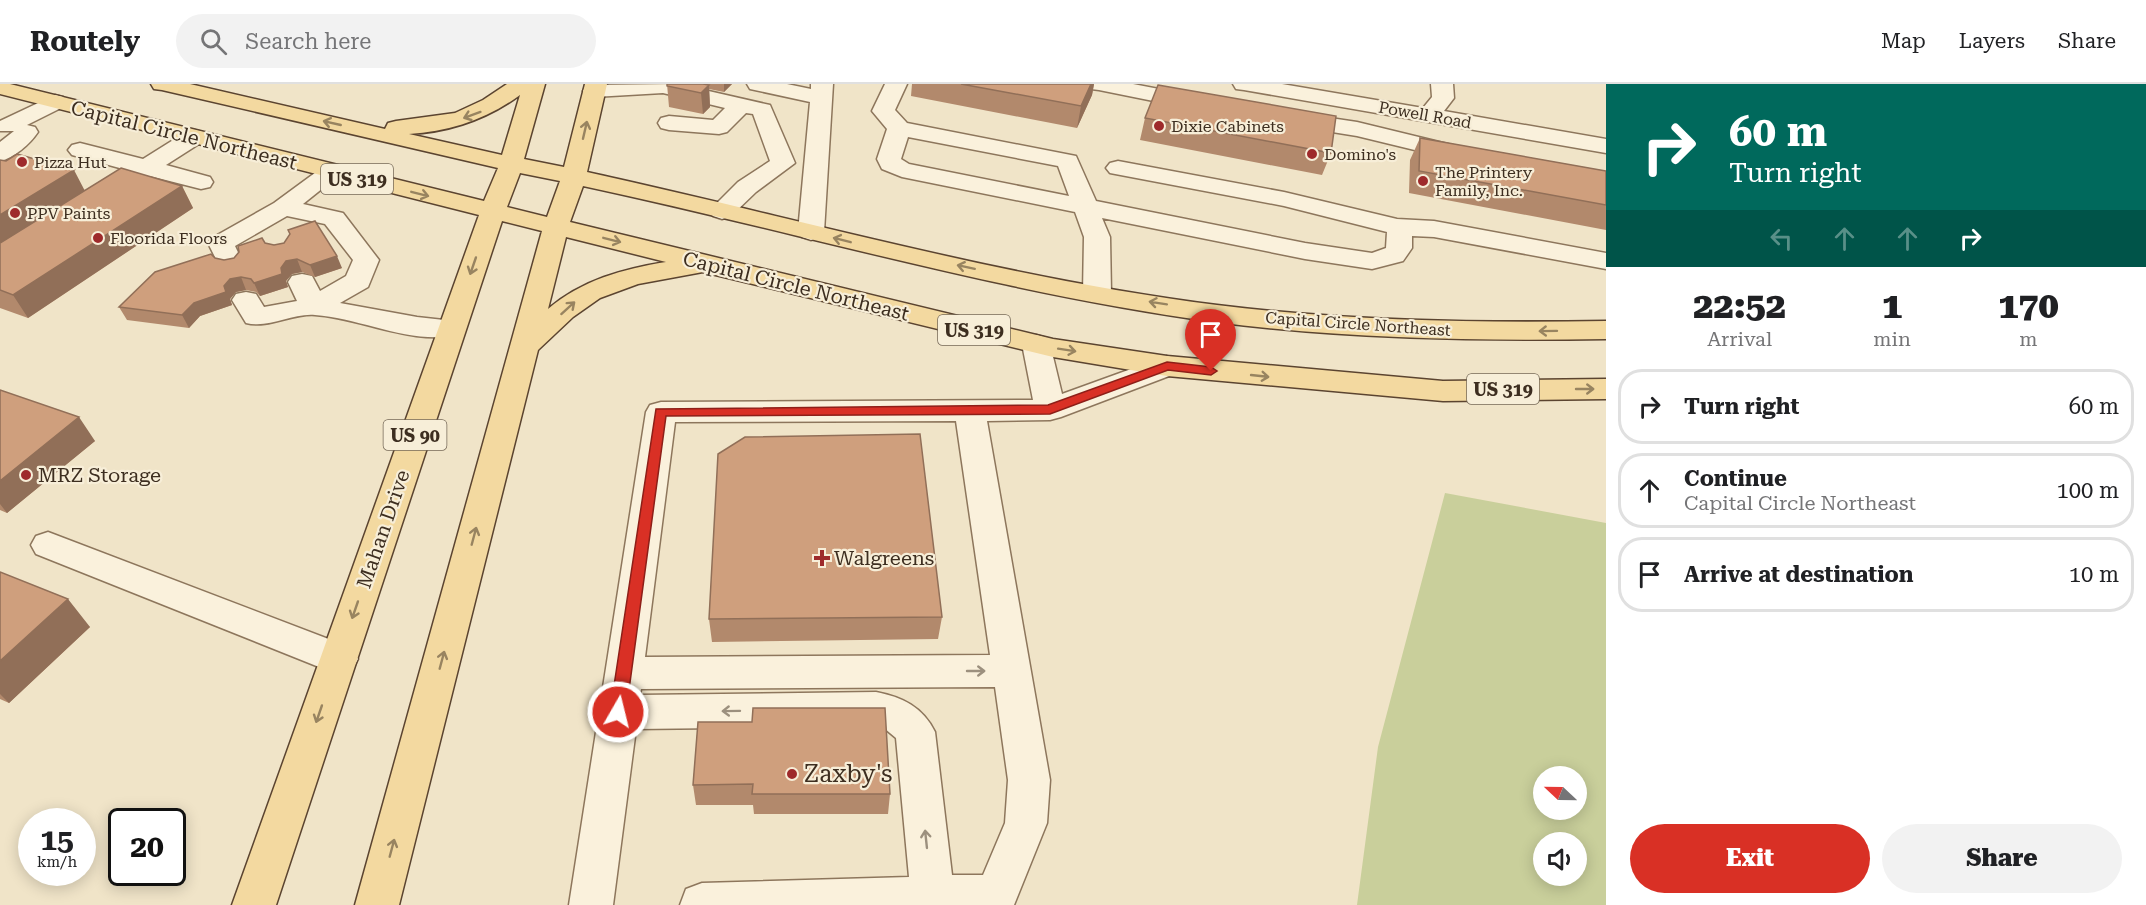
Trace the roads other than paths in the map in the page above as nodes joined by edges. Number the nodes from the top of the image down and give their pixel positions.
1 (162, 84) edge
2 (521, 84) edge
3 (534, 84) edge
4 (758, 84) edge
5 (896, 84) edge
6 (1099, 84) edge
7 (1244, 84) edge
8 (1442, 84) edge
9 (595, 87) edge
10 (0, 88) edge
11 (821, 91) edge
12 (55, 102) junction
13 (741, 105) junction
14 (1224, 108) edge
15 (1428, 116) junction
16 (1270, 117) edge
17 (669, 123) dead end
18 (4, 125) edge
19 (899, 128) junction
20 (361, 130) junction
21 (194, 137) junction
22 (1606, 146) edge
23 (80, 150) dead end
24 (0, 154) edge
25 (1481, 158) edge
26 (511, 164) junction
27 (146, 168) junction
28 (1118, 168) dead end
29 (331, 172) junction
30 (1148, 174) junction
31 (574, 176) junction
32 (201, 182) dead end
33 (1086, 208) junction
34 (78, 211) edge
35 (492, 211) junction
36 (722, 211) junction
37 (1135, 218) junction
38 (273, 222) junction
39 (556, 226) junction
40 (1400, 228) junction
41 (811, 232) junction
42 (1606, 261) edge
43 (230, 263) edge
44 (707, 264) junction
45 (1097, 293) junction
46 (308, 294) junction
47 (246, 300) dead end
48 (452, 328) junction
49 (1606, 330) edge
50 (1036, 344) junction
51 (524, 347) junction
52 (1167, 366) junction
53 (1606, 389) edge
54 (970, 410) junction
55 (1050, 410) junction
56 (48, 545) dead end
57 (339, 658) junction
58 (1011, 671) junction
59 (624, 673) junction
60 (618, 712) junction
61 (933, 898) junction
62 (991, 900) edge
63 (254, 905) edge
64 (377, 905) edge
65 (591, 905) edge
66 (702, 905) edge

20 -> 1 main road, Capital Circle Northeast / US 319
2 -> 20 main road
3 - 26 main road, Mahan Drive / US 90
4 - 11 street
5 - 19 street
6 - 14 street
7 - 15 street, Powell Road
8 - 15 street
9 - 13 street
31 -> 9 main road
10 - 12 main road, Capital Circle Northeast / US 319
11 - 41 street
12 - 18 street
12 - 21 main road, Capital Circle Northeast / US 319
13 - 17 street
13 - 36 street
15 - 22 street, Powell Road
16 - 25 street
18 - 24 street
19 - 33 street
19 - 33 street
20 - 26 main road, Capital Circle Northeast / US 319
21 - 27 street
21 - 29 main road, Capital Circle Northeast / US 319
23 - 27 street
26 - 31 main road, Capital Circle Northeast / US 319
26 - 35 main road, Mahan Drive / US 90
27 - 32 street
27 - 34 street
28 - 30 street
29 -> 35 main road, Capital Circle Northeast / US 319
29 - 38 street
30 - 37 street
30 - 40 street
31 - 36 main road, Capital Circle Northeast / US 319
31 - 39 main road
33 - 37 street
33 - 45 street
35 - 39 main road, Capital Circle Northeast / US 319
35 -> 48 main road, Mahan Drive / US 90
36 - 41 main road, Capital Circle Northeast / US 319
37 - 40 street
38 - 43 street
38 - 46 street
39 -> 44 main road, Capital Circle Northeast / US 319
39 - 51 main road
40 - 42 street
45 -> 41 main road, Capital Circle Northeast / US 319
44 - 50 main road, Capital Circle Northeast / US 319
51 -> 44 main road
49 -> 45 main road, Capital Circle Northeast / US 319
46 - 47 street
46 - 48 street
48 -> 57 main road, Mahan Drive / US 90
50 -> 52 main road, Capital Circle Northeast / US 319
50 - 55 street
64 -> 51 main road
52 -> 53 main road, Capital Circle Northeast / US 319
52 - 55 street
54 - 55 street
54 - 58 street
54 - 59 street
56 - 57 street
57 -> 63 main road, Mahan Drive / US 90
59 -> 58 street
58 - 62 street
59 - 60 street
61 -> 60 street
60 - 65 street
61 - 62 street
61 - 66 street

